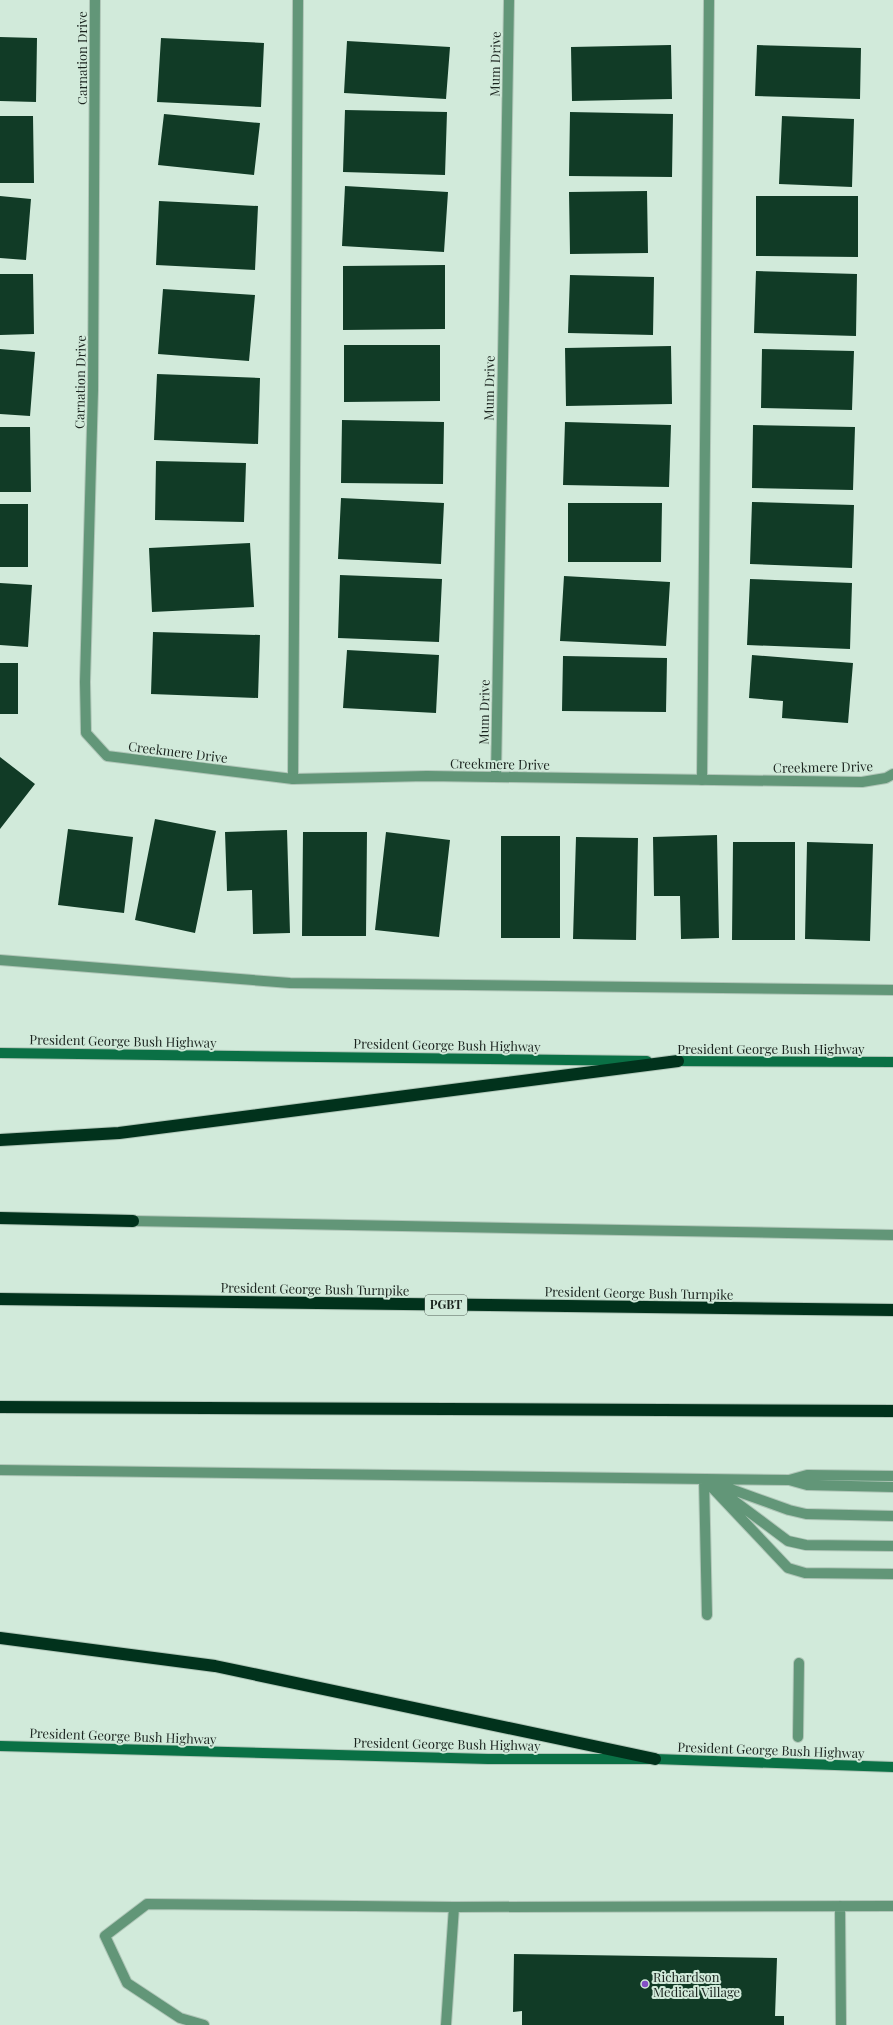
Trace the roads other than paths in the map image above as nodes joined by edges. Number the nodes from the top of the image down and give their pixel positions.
1 (95, 0) edge
2 (298, 0) edge
3 (509, 0) edge
4 (709, 0) edge
5 (107, 756) joint
6 (893, 774) edge
7 (496, 777) junction
8 (293, 780) junction
9 (702, 780) junction
10 (0, 960) edge
11 (893, 990) edge
12 (0, 1053) edge
13 (678, 1061) junction
14 (893, 1062) edge
15 (0, 1140) edge
16 (0, 1218) edge
17 (133, 1221) joint
18 (893, 1234) edge
19 (0, 1299) edge
20 (893, 1310) edge
21 (0, 1407) edge
22 (893, 1411) edge
23 (0, 1470) edge
24 (893, 1476) edge
25 (704, 1479) junction
26 (789, 1480) junction
27 (893, 1487) edge
28 (893, 1516) edge
29 (893, 1546) edge
30 (893, 1574) edge
31 (707, 1615) dead end
32 (0, 1638) edge
33 (799, 1663) dead end
34 (798, 1736) dead end
35 (0, 1746) edge
36 (655, 1759) junction
37 (893, 1767) edge
38 (840, 1906) junction
39 (893, 1906) edge
40 (454, 1907) junction
41 (204, 2025) edge
42 (446, 2025) edge
43 (840, 2025) edge

1 - 5 street, Carnation Drive
2 - 8 street
3 - 7 street, Mum Drive
4 - 9 street
5 - 8 street, Creekmere Drive
6 - 9 street, Creekmere Drive
7 - 8 street, Creekmere Drive
7 - 9 street, Creekmere Drive
10 - 11 street
12 - 13 main road, President George Bush Highway
13 - 14 main road, President George Bush Highway
13 - 15 highway
16 - 17 highway
17 - 18 street
19 - 20 highway, President George Bush Turnpike / PGBT
21 - 22 highway
23 - 25 street
24 - 26 street
25 - 26 street
25 - 28 street
25 - 29 street
25 - 30 street
25 - 31 street
26 - 27 street
32 - 36 highway
33 - 34 street
35 - 36 main road, President George Bush Highway
36 - 37 main road, President George Bush Highway
38 - 39 street
38 - 40 street
38 - 43 street
40 - 41 street
40 - 42 street

